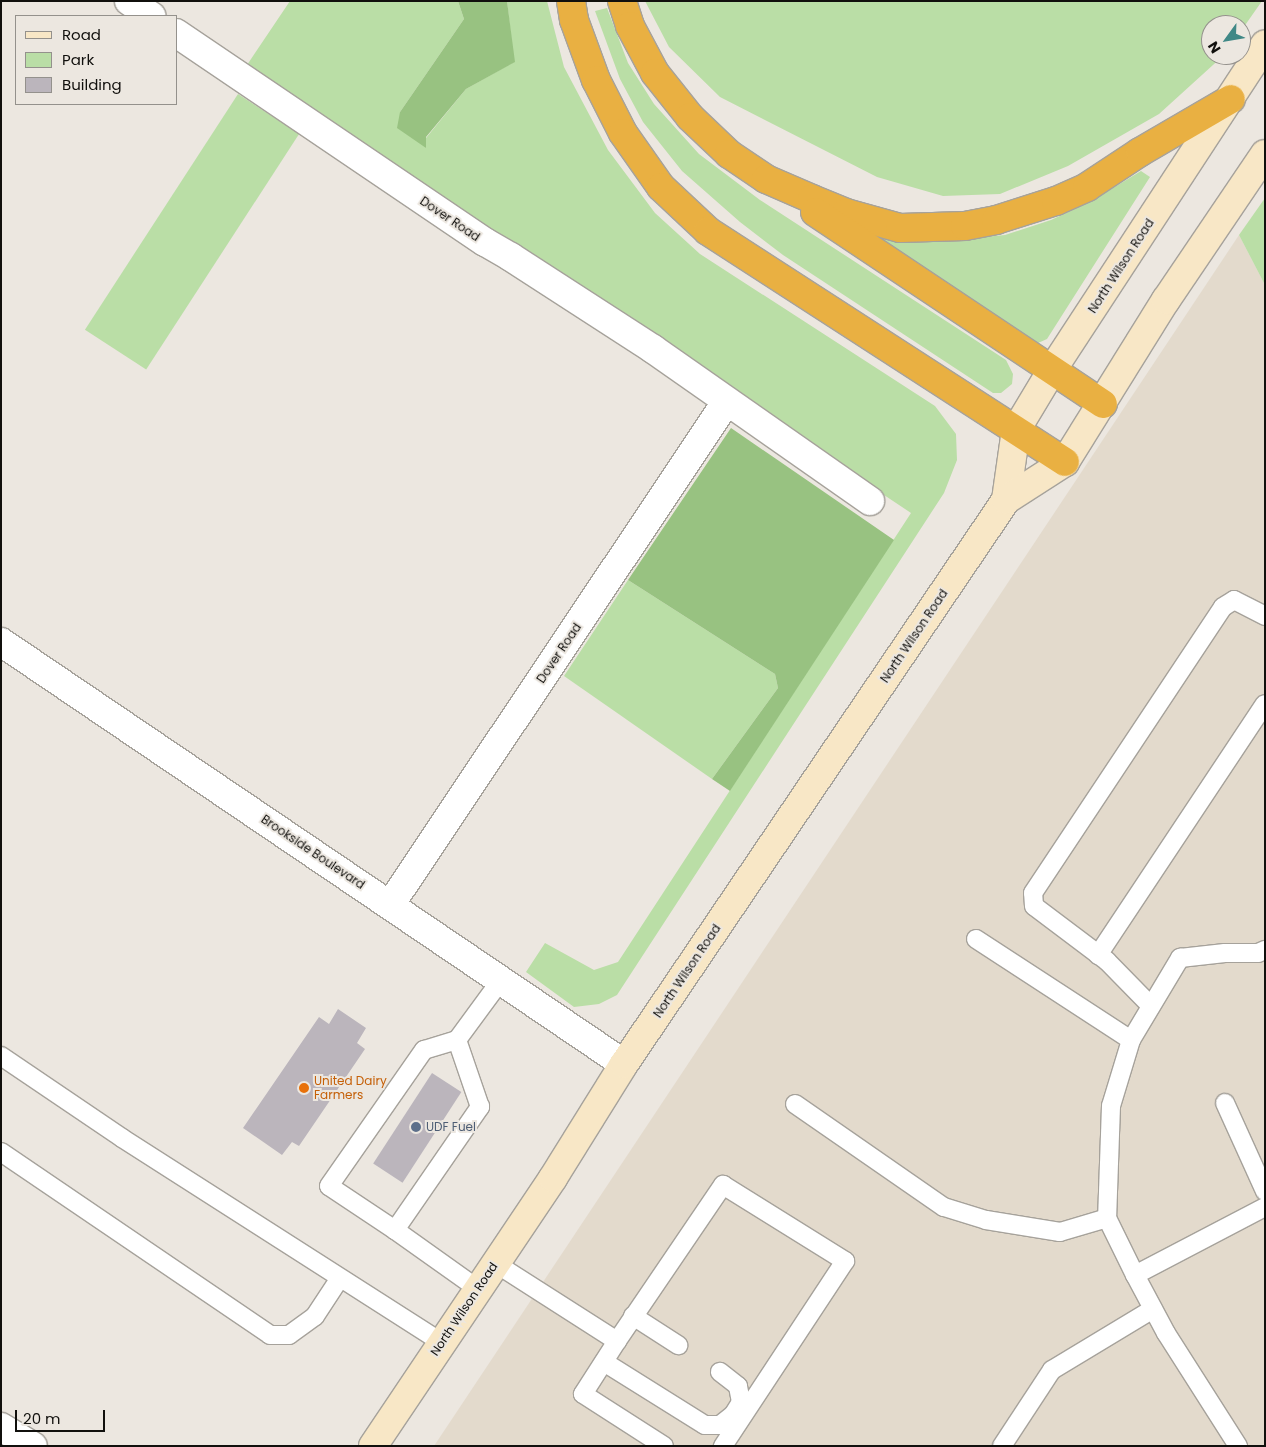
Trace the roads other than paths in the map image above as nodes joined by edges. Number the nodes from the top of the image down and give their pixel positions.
1 (129, 1) edge
2 (571, 1) edge
3 (622, 1) edge
4 (150, 15) edge
5 (178, 34) edge
6 (1265, 44) edge
7 (1231, 99) junction
8 (1265, 154) edge
9 (766, 179) junction
10 (1052, 370) junction
11 (727, 401) junction
12 (1103, 404) junction
13 (1016, 430) junction
14 (1065, 462) junction
15 (1006, 500) junction
16 (870, 502) dead end
17 (1265, 616) edge
18 (1, 642) edge
19 (1265, 704) edge
20 (390, 905) junction
21 (976, 938) dead end
22 (1265, 950) edge
23 (1098, 955) junction
24 (501, 980) junction
25 (1151, 1006) junction
26 (457, 1040) junction
27 (1130, 1040) junction
28 (1, 1056) edge
29 (624, 1064) junction
30 (1225, 1103) dead end
31 (795, 1104) dead end
32 (1, 1152) edge
33 (1265, 1191) edge
34 (1265, 1207) edge
35 (1107, 1218) junction
36 (395, 1230) junction
37 (496, 1263) junction
38 (1135, 1275) junction
39 (340, 1278) junction
40 (478, 1289) junction
41 (1154, 1309) junction
42 (633, 1316) junction
43 (617, 1341) junction
44 (442, 1343) junction
45 (678, 1345) dead end
46 (604, 1362) junction
47 (720, 1372) dead end
48 (1, 1427) edge
49 (33, 1446) edge
50 (372, 1446) edge
51 (664, 1446) edge
52 (723, 1446) edge
53 (1002, 1446) edge
54 (1238, 1446) edge

1 - 4 street
2 - 13 highway
3 - 9 highway
5 - 11 street, Dover Road
6 - 7 main road, North Wilson Road
7 - 9 highway
7 - 10 main road, North Wilson Road
8 - 12 main road, North Wilson Road
9 - 10 highway
10 - 12 highway
10 - 13 main road, North Wilson Road
11 - 16 street, Dover Road
11 - 20 street, Dover Road
12 - 14 main road, North Wilson Road
13 - 14 highway
13 - 15 main road, North Wilson Road
14 - 15 main road, North Wilson Road
15 - 29 main road, North Wilson Road
17 - 23 lane
18 - 20 street, Brookside Boulevard
19 - 23 lane
20 - 24 street, Brookside Boulevard
21 - 27 lane
22 - 25 lane
23 - 25 lane
24 - 26 lane
24 - 29 street, Brookside Boulevard
25 - 27 lane
26 - 36 lane
26 - 36 lane
27 - 35 lane
28 - 39 lane
29 - 37 main road, North Wilson Road
30 - 33 lane
31 - 35 lane
32 - 39 lane
34 - 38 lane
35 - 38 lane
36 - 40 lane
37 - 40 main road, North Wilson Road
37 - 43 lane
38 - 41 lane
39 - 44 lane
40 - 44 main road, North Wilson Road
41 - 53 lane
41 - 54 lane
42 - 43 lane
42 - 45 lane
42 - 52 lane
43 - 46 lane
44 - 50 main road, North Wilson Road
46 - 47 lane
46 - 51 lane
48 - 49 street

